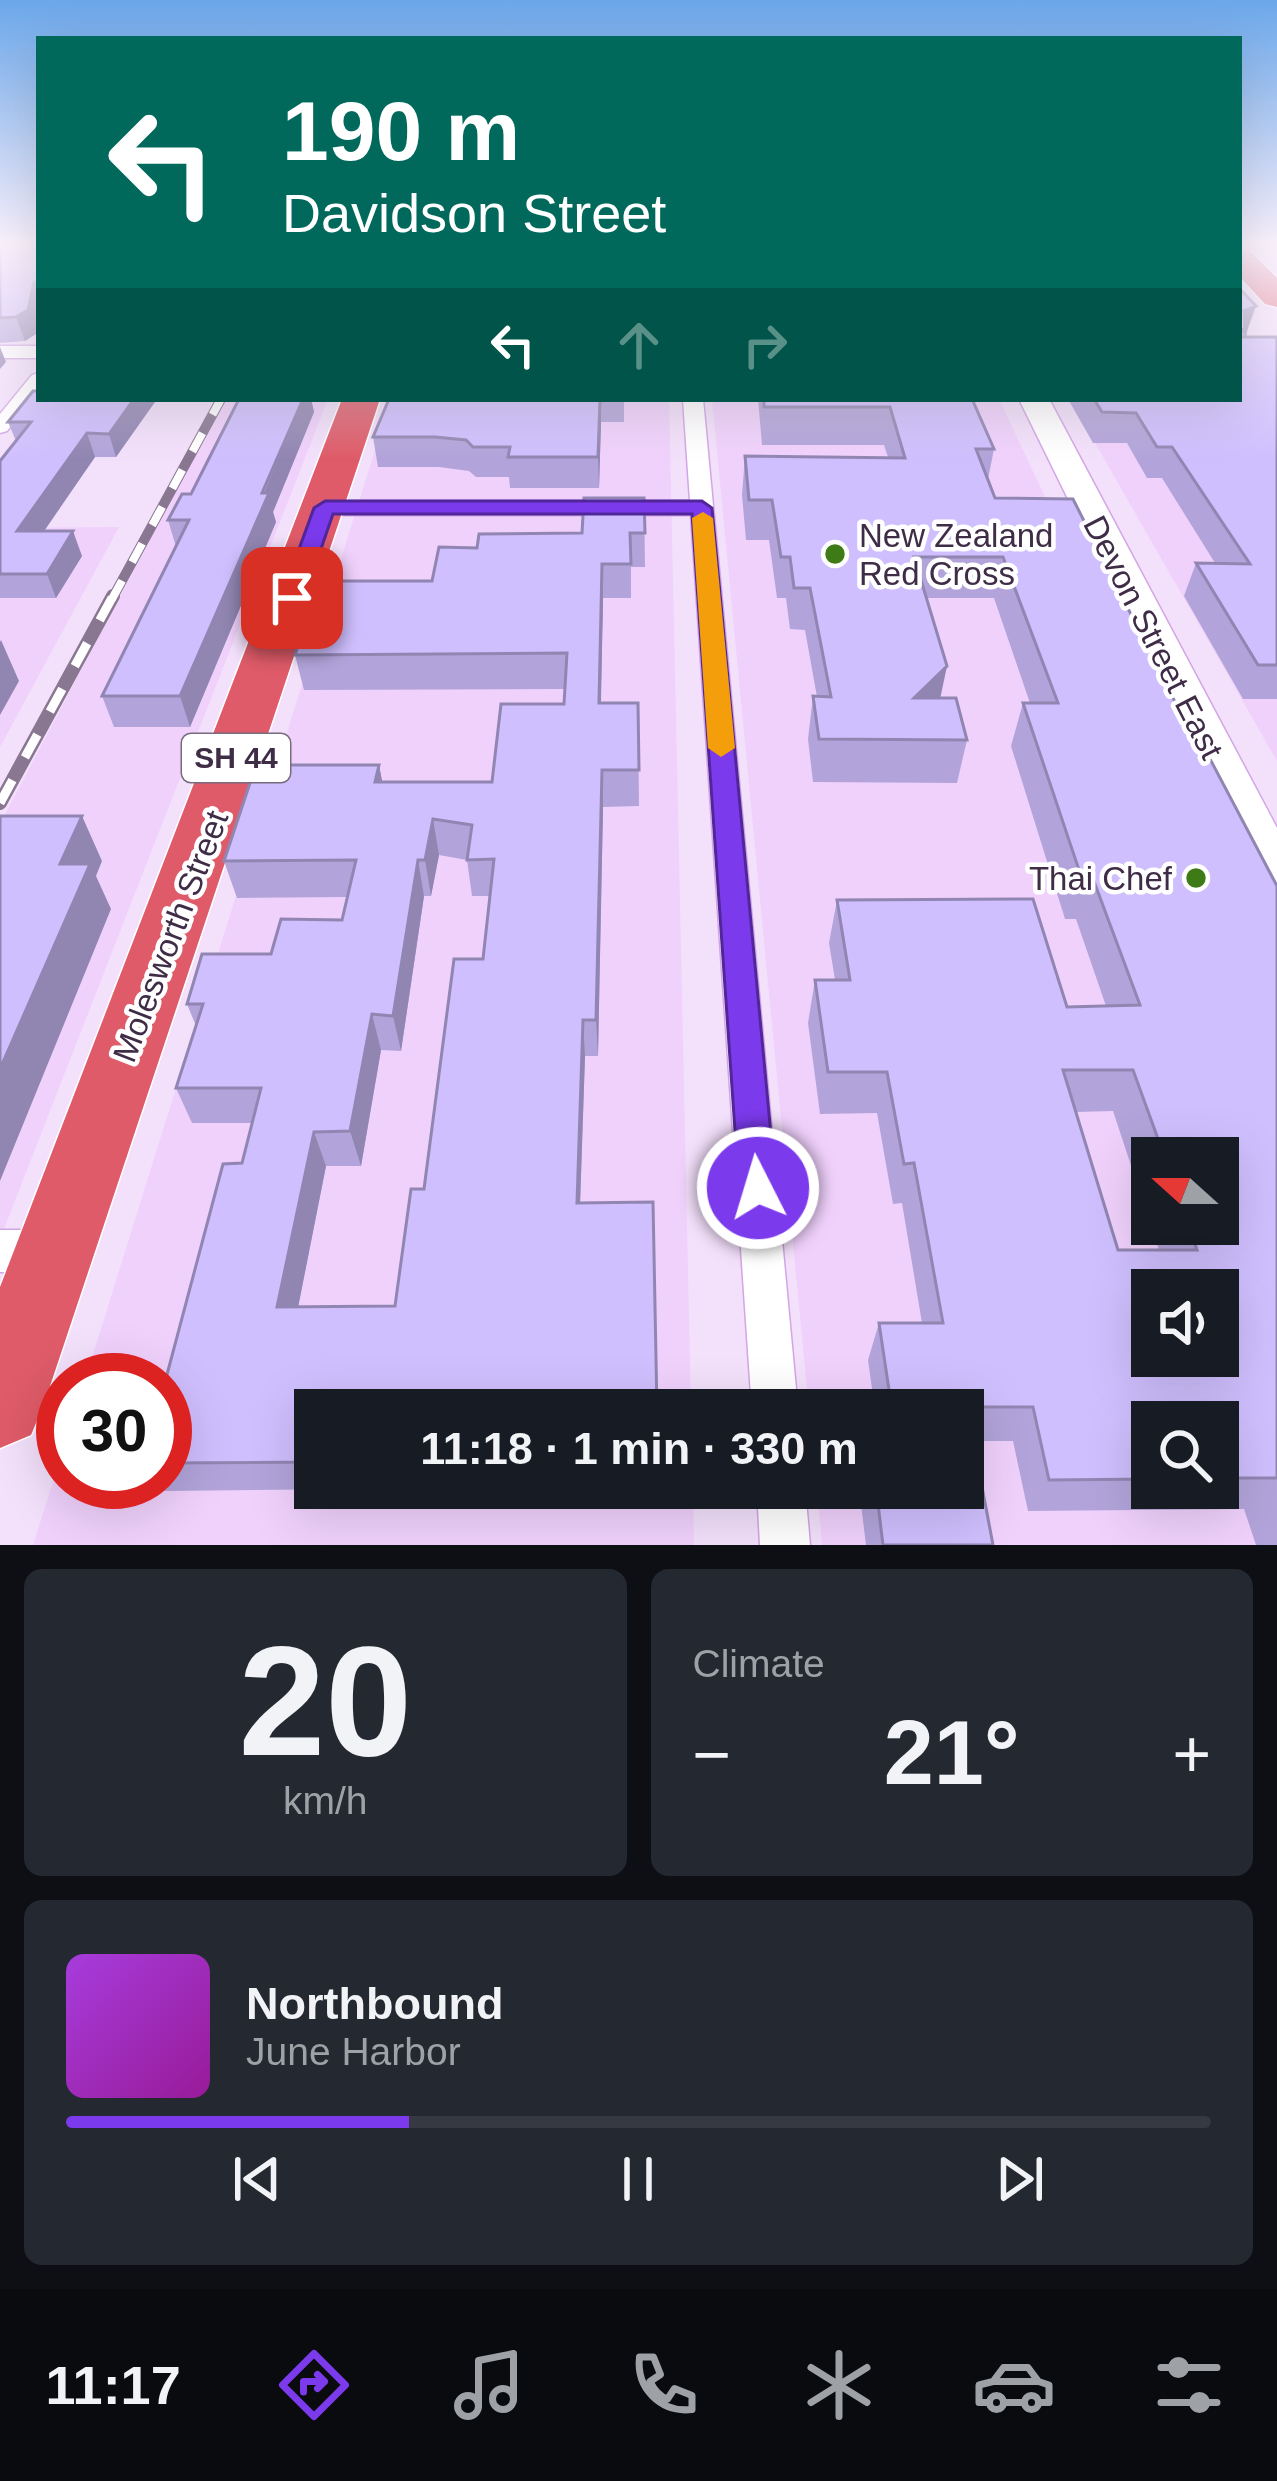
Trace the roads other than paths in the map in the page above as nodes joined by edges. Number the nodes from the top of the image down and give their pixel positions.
1 (0, 352) edge
2 (36, 352) edge
3 (36, 383) edge
4 (361, 402) edge
5 (693, 402) edge
6 (1036, 402) edge
7 (0, 427) edge
8 (325, 508) junction
9 (702, 508) junction
10 (1277, 874) edge
11 (27, 1251) edge
12 (773, 1389) edge
13 (0, 1404) edge
14 (782, 1509) edge
15 (785, 1545) edge

1 - 2 street
3 - 7 street
4 - 8 highway, Molesworth Street / SH 44
5 - 9 street
6 - 10 street, Devon Street East
8 - 9 street
8 - 11 highway, Molesworth Street / SH 44
9 - 12 street
11 - 13 highway, Molesworth Street / SH 44
14 - 15 street

